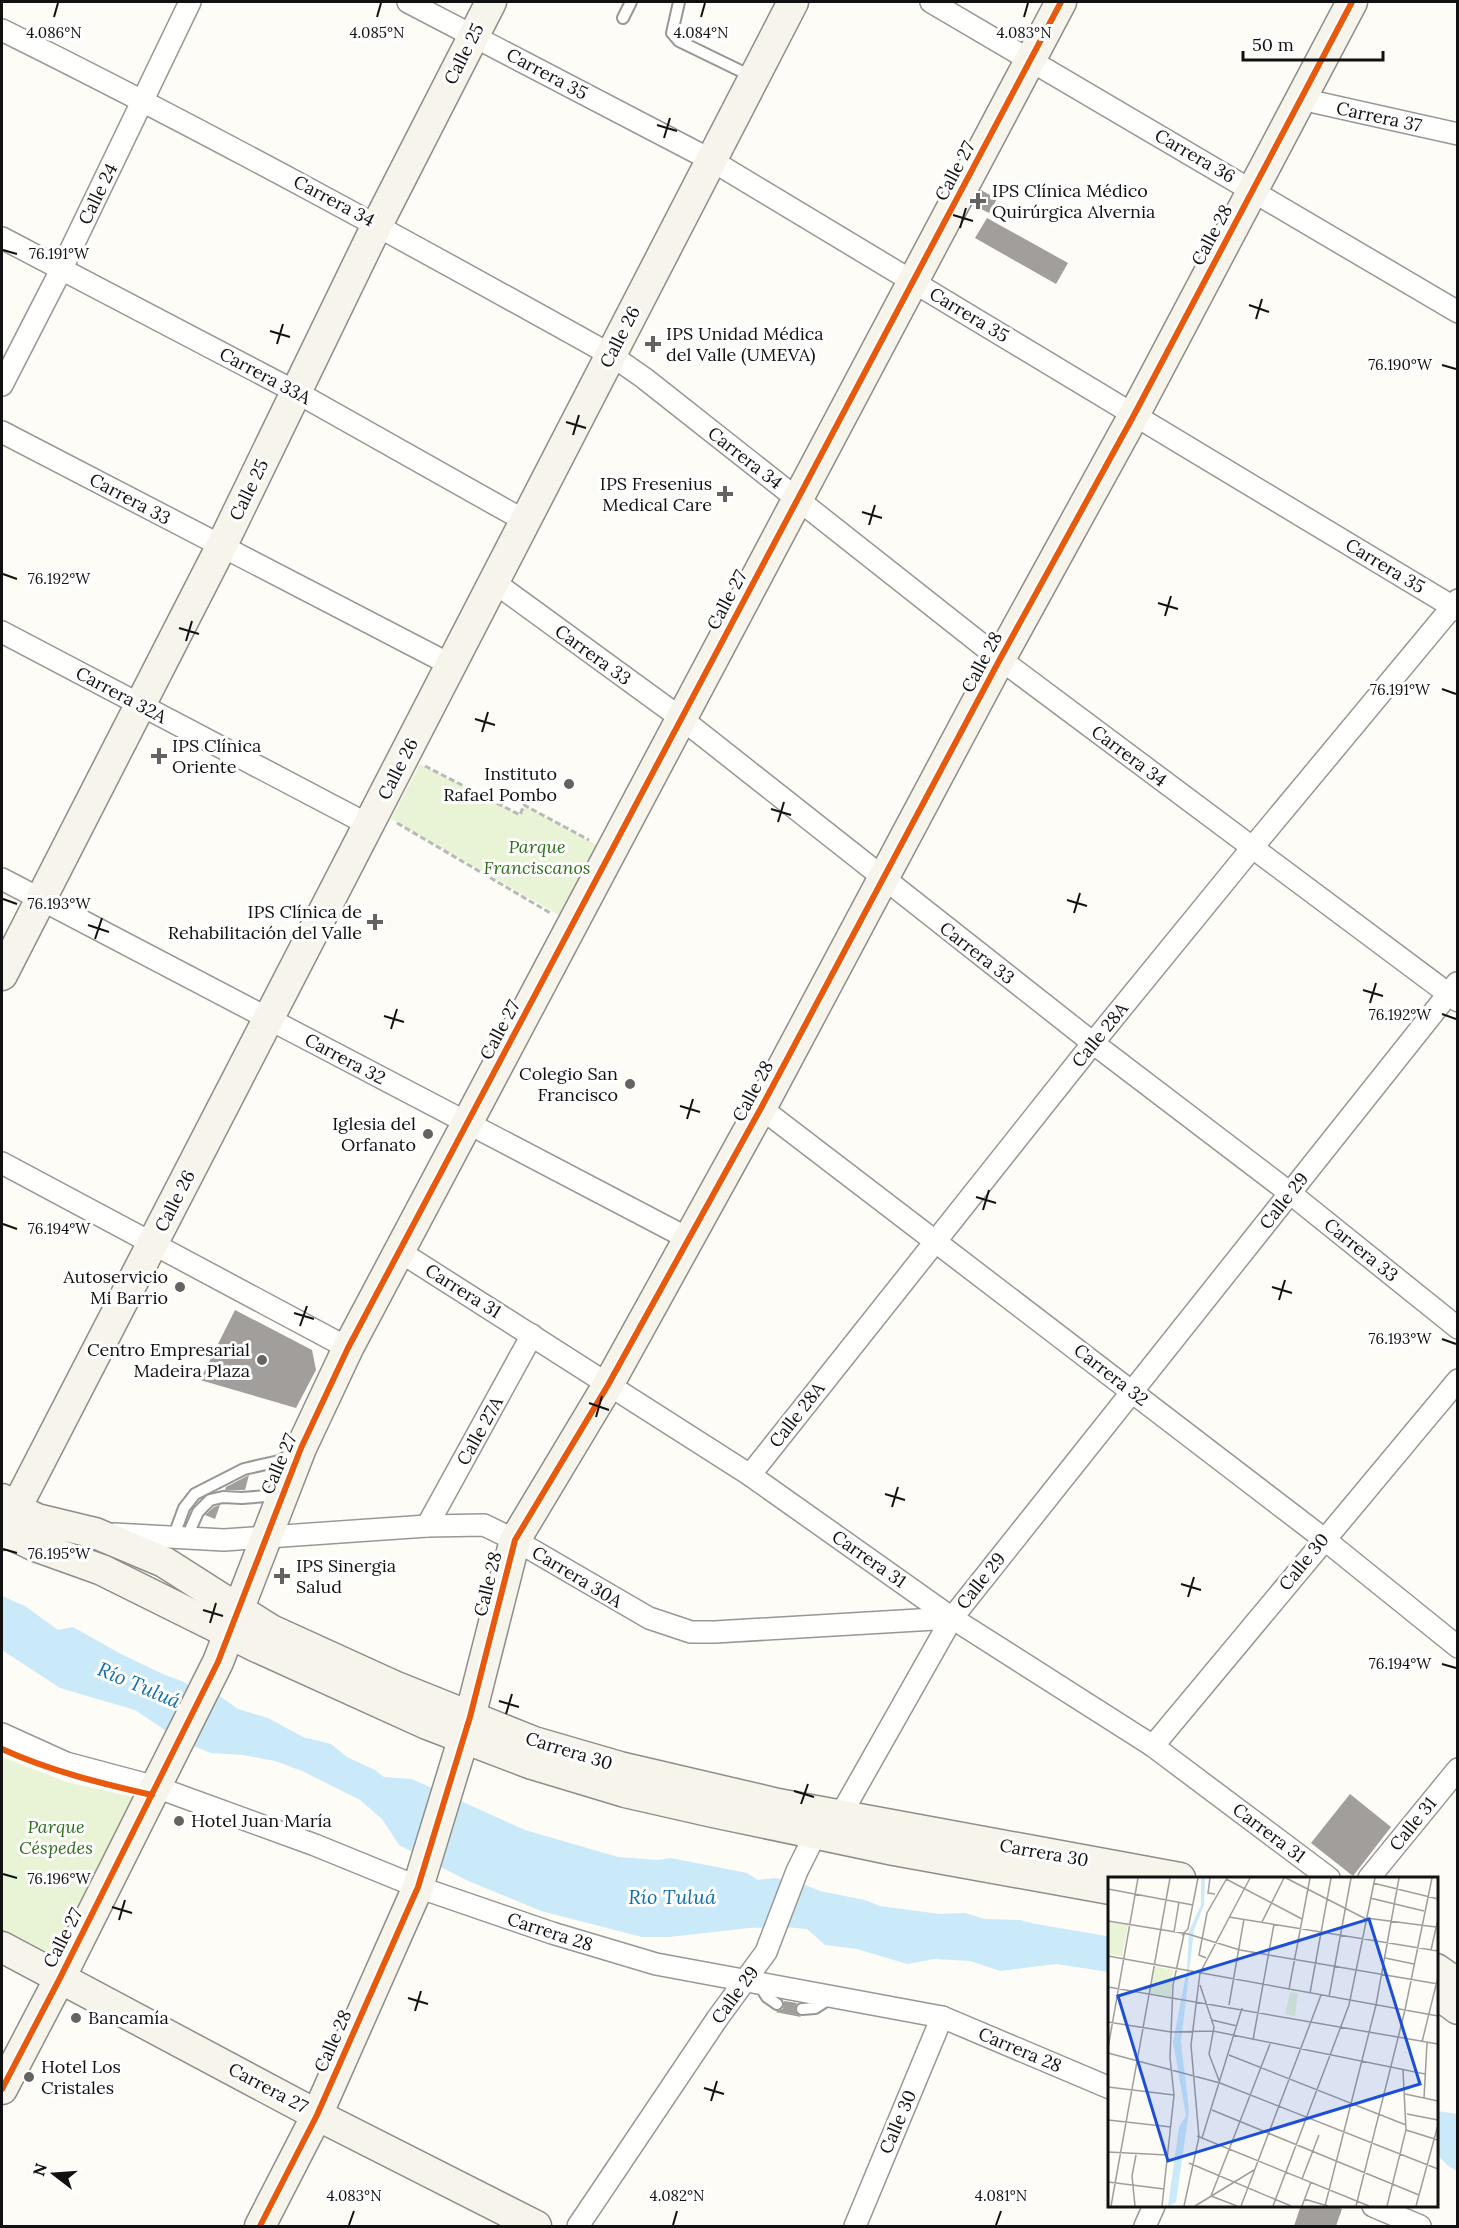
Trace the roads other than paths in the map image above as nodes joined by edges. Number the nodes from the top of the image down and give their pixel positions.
1 (190, 2) edge
2 (408, 2) edge
3 (491, 2) edge
4 (631, 2) edge
5 (679, 2) edge
6 (793, 2) edge
7 (931, 2) edge
8 (1061, 2) edge
9 (1352, 2) edge
10 (623, 18) dead end
11 (2, 30) edge
12 (473, 36) junction
13 (1031, 60) junction
14 (754, 78) junction
15 (1300, 99) junction
16 (143, 100) junction
17 (1458, 134) edge
18 (711, 160) junction
19 (1253, 190) junction
20 (377, 225) junction
21 (2, 238) edge
22 (61, 270) junction
23 (913, 281) junction
24 (1458, 312) edge
25 (611, 355) junction
26 (2, 385) edge
27 (296, 392) junction
28 (1134, 415) junction
29 (2, 432) edge
30 (798, 499) junction
31 (525, 521) junction
32 (221, 547) junction
33 (494, 582) junction
34 (1456, 606) edge
35 (2, 632) edge
36 (1000, 659) junction
37 (451, 665) junction
38 (140, 705) junction
39 (682, 718) junction
40 (372, 818) junction
41 (1252, 848) junction
42 (2, 879) edge
43 (883, 879) junction
44 (42, 899) junction
45 (2, 975) edge
46 (1454, 992) edge
47 (269, 1018) junction
48 (1093, 1043) junction
49 (761, 1108) junction
50 (467, 1123) junction
51 (2, 1163) edge
52 (1290, 1193) junction
53 (689, 1239) junction
54 (936, 1240) junction
55 (153, 1244) junction
56 (399, 1251) junction
57 (1458, 1328) edge
58 (532, 1335) junction
59 (348, 1348) junction
60 (1458, 1380) edge
61 (608, 1384) junction
62 (1132, 1392) junction
63 (301, 1448) junction
64 (750, 1475) junction
65 (282, 1494) junction
66 (5, 1521) edge
67 (427, 1526) junction
68 (95, 1533) junction
69 (266, 1536) junction
70 (179, 1539) junction
71 (1324, 1539) junction
72 (515, 1540) junction
73 (952, 1618) junction
74 (235, 1621) junction
75 (1458, 1647) edge
76 (467, 1728) junction
77 (2, 1734) edge
78 (1153, 1746) junction
79 (1458, 1769) edge
80 (156, 1787) junction
81 (828, 1825) junction
82 (1173, 1877) edge
83 (1328, 1877) edge
84 (1370, 1877) edge
85 (421, 1879) junction
86 (1108, 1889) edge
87 (2, 1947) edge
88 (1438, 1970) edge
89 (60, 1978) junction
90 (752, 1982) junction
91 (1458, 1984) edge
92 (1438, 1994) edge
93 (832, 1997) junction
94 (777, 2004) dead end
95 (1458, 2008) edge
96 (802, 2009) dead end
97 (942, 2017) junction
98 (1108, 2087) edge
99 (2, 2089) edge
100 (317, 2115) junction
101 (1153, 2207) edge
102 (1377, 2207) edge
103 (1414, 2225) edge
104 (260, 2226) edge
105 (536, 2226) edge
106 (578, 2226) edge
107 (855, 2226) edge
108 (1145, 2226) edge

1 - 16 street, Calle 24
2 - 12 street, Carrera 35
3 - 12 street, Calle 25
4 - 10 lane
5 - 14 lane
6 - 14 street, Calle 26
7 - 13 street, Carrera 36
8 - 13 street, Calle 27
9 - 15 street, Calle 28
11 - 16 street, Carrera 34
12 - 18 street, Carrera 35
12 - 20 street, Calle 25
13 - 19 street, Carrera 36
13 - 23 street, Calle 27
14 - 18 street, Calle 26
15 - 17 street, Carrera 37
15 - 19 street, Calle 28
16 - 20 street, Carrera 34
16 - 22 street, Calle 24
18 - 23 street, Carrera 35
18 - 25 street, Calle 26
19 - 24 street, Carrera 36
19 - 28 street, Calle 28
20 - 25 street, Carrera 34
20 - 27 street, Calle 25
21 - 22 street, Carrera 33A
22 - 26 street, Calle 24
22 - 27 street, Carrera 33A
23 - 28 street, Carrera 35
23 - 30 street, Calle 27
25 - 30 street, Carrera 34
25 - 31 street, Calle 26
27 - 31 street, Carrera 33A
27 - 32 street, Calle 25
28 - 34 street, Carrera 35
28 - 36 street, Calle 28
29 - 32 street, Carrera 33
30 - 36 street, Carrera 34
30 - 39 street, Calle 27
31 - 33 street, Calle 26
32 - 37 street, Carrera 33
32 - 38 street, Calle 25
33 - 37 street, Calle 26
33 - 39 street, Carrera 33
34 - 41 street, Calle 28A
35 - 38 street, Carrera 32A
36 - 41 street, Carrera 34
36 - 43 street, Calle 28
37 - 40 street, Calle 26
38 - 40 street, Carrera 32A
38 - 44 street, Calle 25
39 - 43 street, Carrera 33
39 - 50 street, Calle 27
40 - 47 street, Calle 26
41 - 46 street, Carrera 34
41 - 48 street, Calle 28A
42 - 44 street, Carrera 32
43 - 48 street, Carrera 33
43 - 49 street, Calle 28
44 - 45 street, Calle 25
44 - 47 street, Carrera 32
46 - 52 street, Calle 29
47 - 50 street, Carrera 32
47 - 55 street, Calle 26
48 - 52 street, Carrera 33
48 - 54 street, Calle 28A
49 - 53 street, Calle 28
49 - 54 street, Carrera 32
50 - 53 street, Carrera 32
50 - 56 street, Calle 27
51 - 55 street
52 - 57 street, Carrera 33
52 - 62 street, Calle 29
53 - 61 street, Calle 28
54 - 62 street, Carrera 32
54 - 64 street, Calle 28A
55 - 59 street
55 - 66 street, Calle 26
56 - 58 street, Carrera 31
56 - 59 street, Calle 27
58 - 61 street, Carrera 31
58 - 67 street, Calle 27A
59 - 63 street, Calle 27
60 - 71 street, Calle 30
61 - 64 street, Carrera 31
61 - 72 street, Calle 28
62 - 71 street, Carrera 32
62 - 73 street, Calle 29
63 - 65 street, Calle 27
63 - 70 lane
64 - 73 street, Carrera 31
65 - 69 street, Calle 27
65 - 70 lane
66 - 68 street, Carrera 30
66 - 74 street, Carrera 30
67 - 69 street, Carrera 30A
67 - 72 street, Carrera 30A
68 - 70 street, Carrera 30A
68 - 74 street, Carrera 30
69 - 70 street, Carrera 30A
69 - 74 street, Calle 27
71 - 75 street, Carrera 32
71 - 78 street, Calle 30
72 - 73 street, Carrera 30A
72 - 76 street, Calle 28
73 - 78 street, Carrera 31
73 - 81 street, Calle 29
74 - 76 street, Carrera 30
74 - 80 street, Calle 27
76 - 81 street, Carrera 30
76 - 85 street, Calle 28
77 - 80 street, Carrera 28
78 - 83 street, Carrera 31
79 - 84 street, Calle 31
80 - 85 street, Carrera 28
80 - 89 street, Calle 27
81 - 82 street, Carrera 30
81 - 86 street, Carrera 30
81 - 90 street, Calle 29
85 - 90 street, Carrera 28
85 - 100 street, Calle 28
87 - 89 street, Carrera 27
88 - 91 street
89 - 99 street, Calle 27
89 - 100 street, Carrera 27
90 - 93 street, Carrera 28
90 - 94 lane
90 - 106 street, Calle 29
92 - 95 street
93 - 96 lane
93 - 97 street, Carrera 28
97 - 98 street, Carrera 28
97 - 107 street, Calle 30
100 - 104 street, Calle 28
100 - 105 street, Carrera 27
101 - 108 street
102 - 103 street

